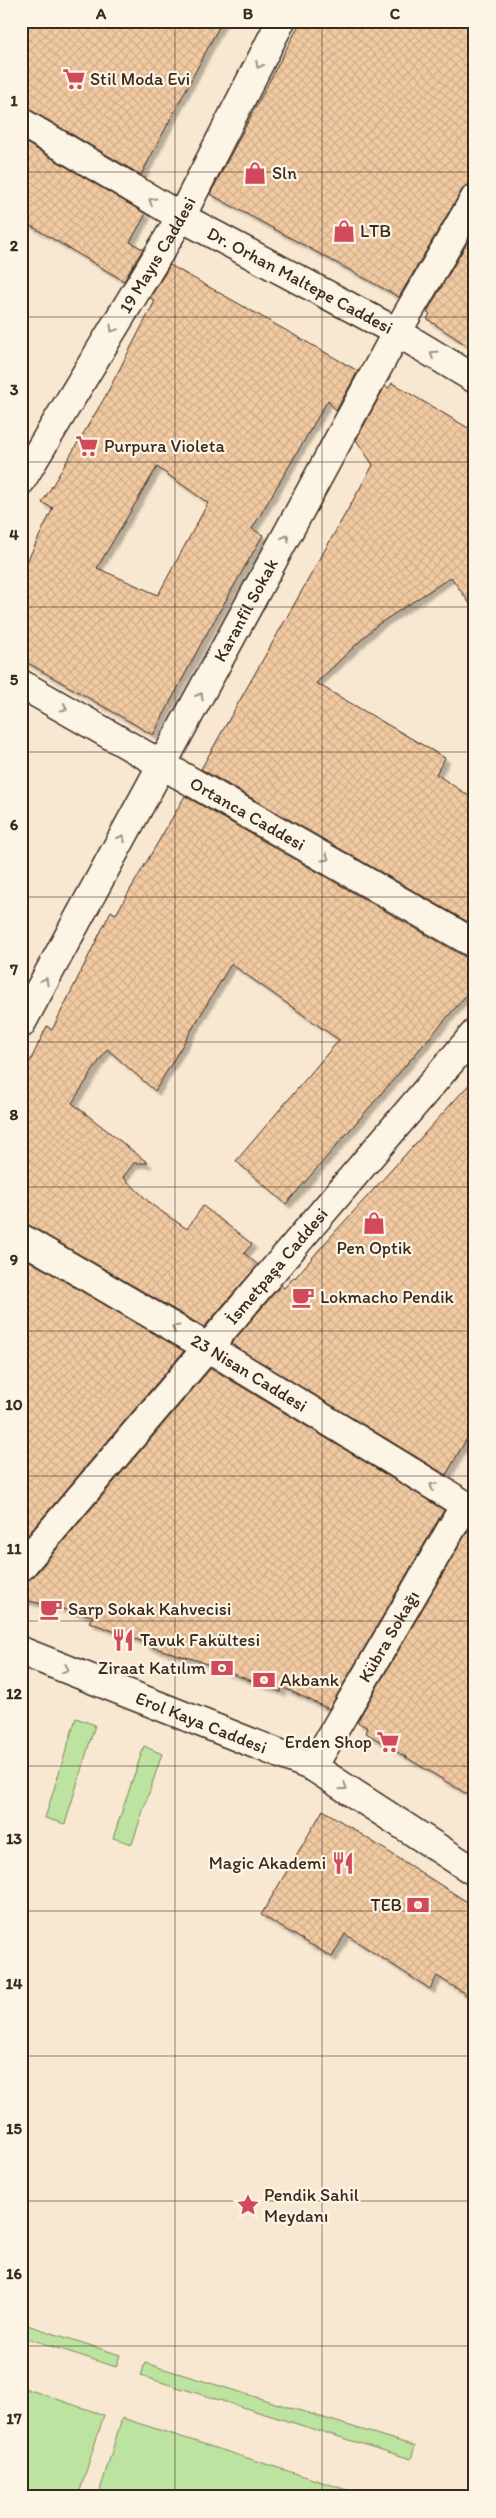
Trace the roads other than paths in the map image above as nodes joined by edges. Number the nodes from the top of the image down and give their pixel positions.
1 (281, 21) edge
2 (21, 122) edge
3 (475, 198) edge
4 (180, 218) junction
5 (397, 332) junction
6 (475, 379) edge
7 (21, 481) edge
8 (21, 684) edge
9 (163, 764) junction
10 (475, 944) edge
11 (21, 1024) edge
12 (475, 1033) edge
13 (21, 1238) edge
14 (208, 1347) junction
15 (471, 1501) edge
16 (21, 1567) edge
17 (21, 1650) edge
18 (313, 1767) junction
19 (475, 1872) edge

1 -> 4 street, 19 Mayıs Caddesi
4 -> 2 street, Dr. Orhan Maltepe Caddesi
3 - 5 street, Karanfil Sokak
4 - 5 street, Dr. Orhan Maltepe Caddesi
4 -> 7 street, 19 Mayıs Caddesi
6 -> 5 street, Dr. Orhan Maltepe Caddesi
9 -> 5 street, Karanfil Sokak
8 -> 9 street, Ortanca Caddesi
9 -> 10 street, Ortanca Caddesi
11 -> 9 street, Karanfil Sokak
12 - 14 street, İsmetpaşa Caddesi
14 -> 13 street, 23 Nisan Caddesi
15 -> 14 street, 23 Nisan Caddesi
14 - 16 street, İsmetpaşa Caddesi
15 - 18 street, Kübra Sokağı
17 -> 18 street, Erol Kaya Caddesi
18 -> 19 street, Erol Kaya Caddesi

